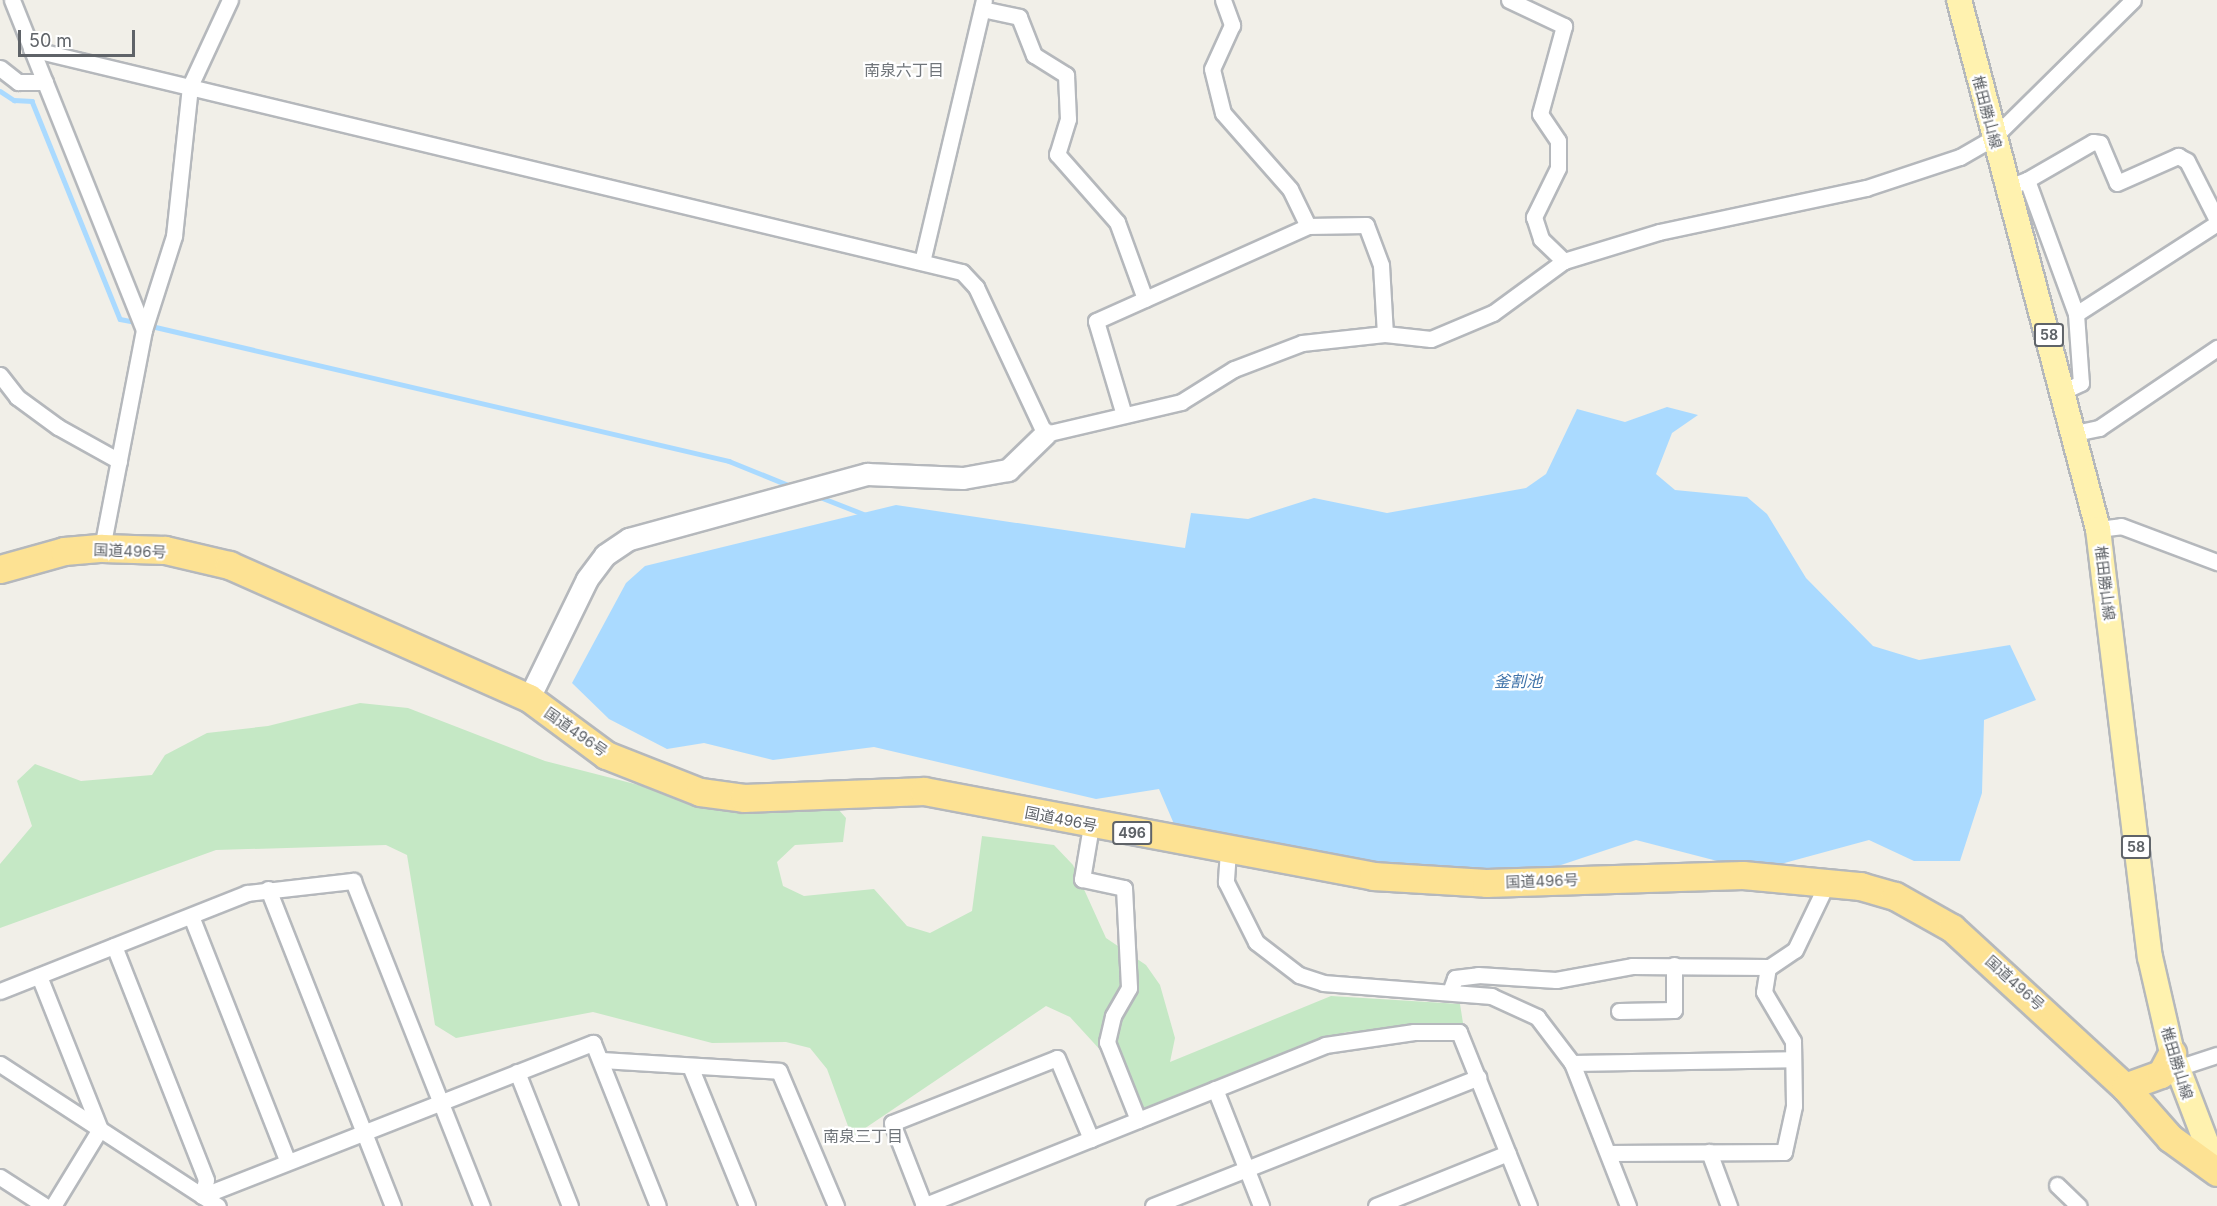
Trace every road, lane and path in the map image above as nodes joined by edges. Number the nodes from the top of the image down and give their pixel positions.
1 (12, 0) edge
2 (230, 0) edge
3 (1223, 0) edge
4 (1509, 0) edge
5 (1959, 0) edge
6 (2133, 0) edge
7 (983, 4) edge
8 (32, 49) junction
9 (0, 68) edge
10 (45, 82) junction
11 (190, 86) junction
12 (1994, 137) junction
13 (2017, 183) junction
14 (2217, 221) edge
15 (1308, 226) junction
16 (1564, 261) junction
17 (922, 262) junction
18 (1145, 299) junction
19 (2076, 314) junction
20 (144, 330) junction
21 (1385, 334) junction
22 (2217, 348) edge
23 (0, 375) edge
24 (2064, 392) junction
25 (1124, 415) junction
26 (2075, 433) junction
27 (1045, 434) junction
28 (119, 461) junction
29 (2098, 529) junction
30 (102, 548) junction
31 (2217, 562) edge
32 (0, 569) edge
33 (529, 698) junction
34 (1090, 826) junction
35 (1228, 851) junction
36 (1828, 881) junction
37 (268, 889) junction
38 (191, 916) junction
39 (114, 946) junction
40 (1674, 965) junction
41 (1768, 968) junction
42 (39, 976) junction
43 (0, 991) edge
44 (1450, 992) junction
45 (1619, 1011) dead end
46 (2217, 1054) edge
47 (1792, 1059) junction
48 (601, 1060) junction
49 (2175, 1061) junction
50 (1572, 1063) junction
51 (0, 1064) edge
52 (690, 1066) junction
53 (517, 1072) junction
54 (1478, 1077) junction
55 (2125, 1087) junction
56 (1215, 1089) junction
57 (441, 1102) junction
58 (1138, 1120) junction
59 (100, 1129) junction
60 (366, 1131) junction
61 (1091, 1139) junction
62 (1709, 1152) junction
63 (1608, 1153) junction
64 (1508, 1154) junction
65 (288, 1162) junction
66 (1247, 1169) junction
67 (2217, 1171) edge
68 (0, 1177) edge
69 (2056, 1185) dead end
70 (202, 1196) junction
71 (957, 1200) edge
72 (45, 1206) edge
73 (53, 1206) edge
74 (218, 1206) edge
75 (393, 1206) edge
76 (482, 1206) edge
77 (570, 1206) edge
78 (658, 1206) edge
79 (747, 1206) edge
80 (836, 1206) edge
81 (923, 1206) edge
82 (1153, 1206) edge
83 (1261, 1206) edge
84 (1376, 1206) edge
85 (1529, 1206) edge
86 (1628, 1206) edge
87 (1729, 1206) edge
88 (2079, 1206) edge

1 - 8 street
2 - 11 street
3 - 15 street
4 - 16 street
5 - 12 main road, 椎田勝山線 / 58
6 - 12 street
7 - 17 street
7 - 18 street
8 - 10 street
8 - 11 street
9 - 10 street
10 - 20 street
11 - 17 street
11 - 20 street
12 - 13 main road, 椎田勝山線 / 58
12 - 16 street
13 - 14 street
13 - 19 street
13 - 24 main road, 椎田勝山線 / 58
14 - 19 street
15 - 18 street
15 - 21 street
16 - 21 street
17 - 27 street
18 - 25 street
19 - 24 street
20 - 28 street
21 - 25 street
22 - 26 street
23 - 28 street
24 - 26 main road, 椎田勝山線 / 58
25 - 27 street
26 - 29 main road, 椎田勝山線 / 58
27 - 33 street
28 - 30 street
29 - 31 street
29 - 49 main road, 椎田勝山線 / 58
30 - 32 highway, 国道496号 / 496
30 - 33 highway, 国道496号 / 496
33 - 34 highway, 国道496号 / 496
34 - 35 highway, 国道496号 / 496
34 - 58 street
35 - 36 highway, 国道496号 / 496
35 - 44 street
36 - 41 street
36 - 55 highway, 国道496号 / 496
37 - 38 street
37 - 57 street
37 - 60 street
38 - 39 street
38 - 65 street
39 - 42 street
39 - 70 street
40 - 41 street
40 - 44 street
40 - 45 street
41 - 47 street
42 - 43 street
42 - 59 street
44 - 50 street
46 - 49 street
47 - 50 street
47 - 62 street
48 - 52 street
48 - 53 street
48 - 78 street
49 - 55 highway
49 - 67 main road, 椎田勝山線 / 58
50 - 63 street
51 - 59 street
52 - 79 street
52 - 80 street
53 - 57 street
53 - 77 street
54 - 56 street
54 - 64 street
54 - 66 street
55 - 67 highway, 国道496号 / 496
56 - 58 street
56 - 66 street
57 - 60 street
57 - 76 street
58 - 61 street
59 - 70 street
59 - 73 street
60 - 65 street
60 - 75 street
61 - 71 street
61 - 81 street
62 - 63 street
62 - 87 street
63 - 86 street
64 - 84 street
64 - 85 street
65 - 70 street
66 - 82 street
66 - 83 street
68 - 72 street
69 - 88 street
70 - 74 street
71 - 81 street

